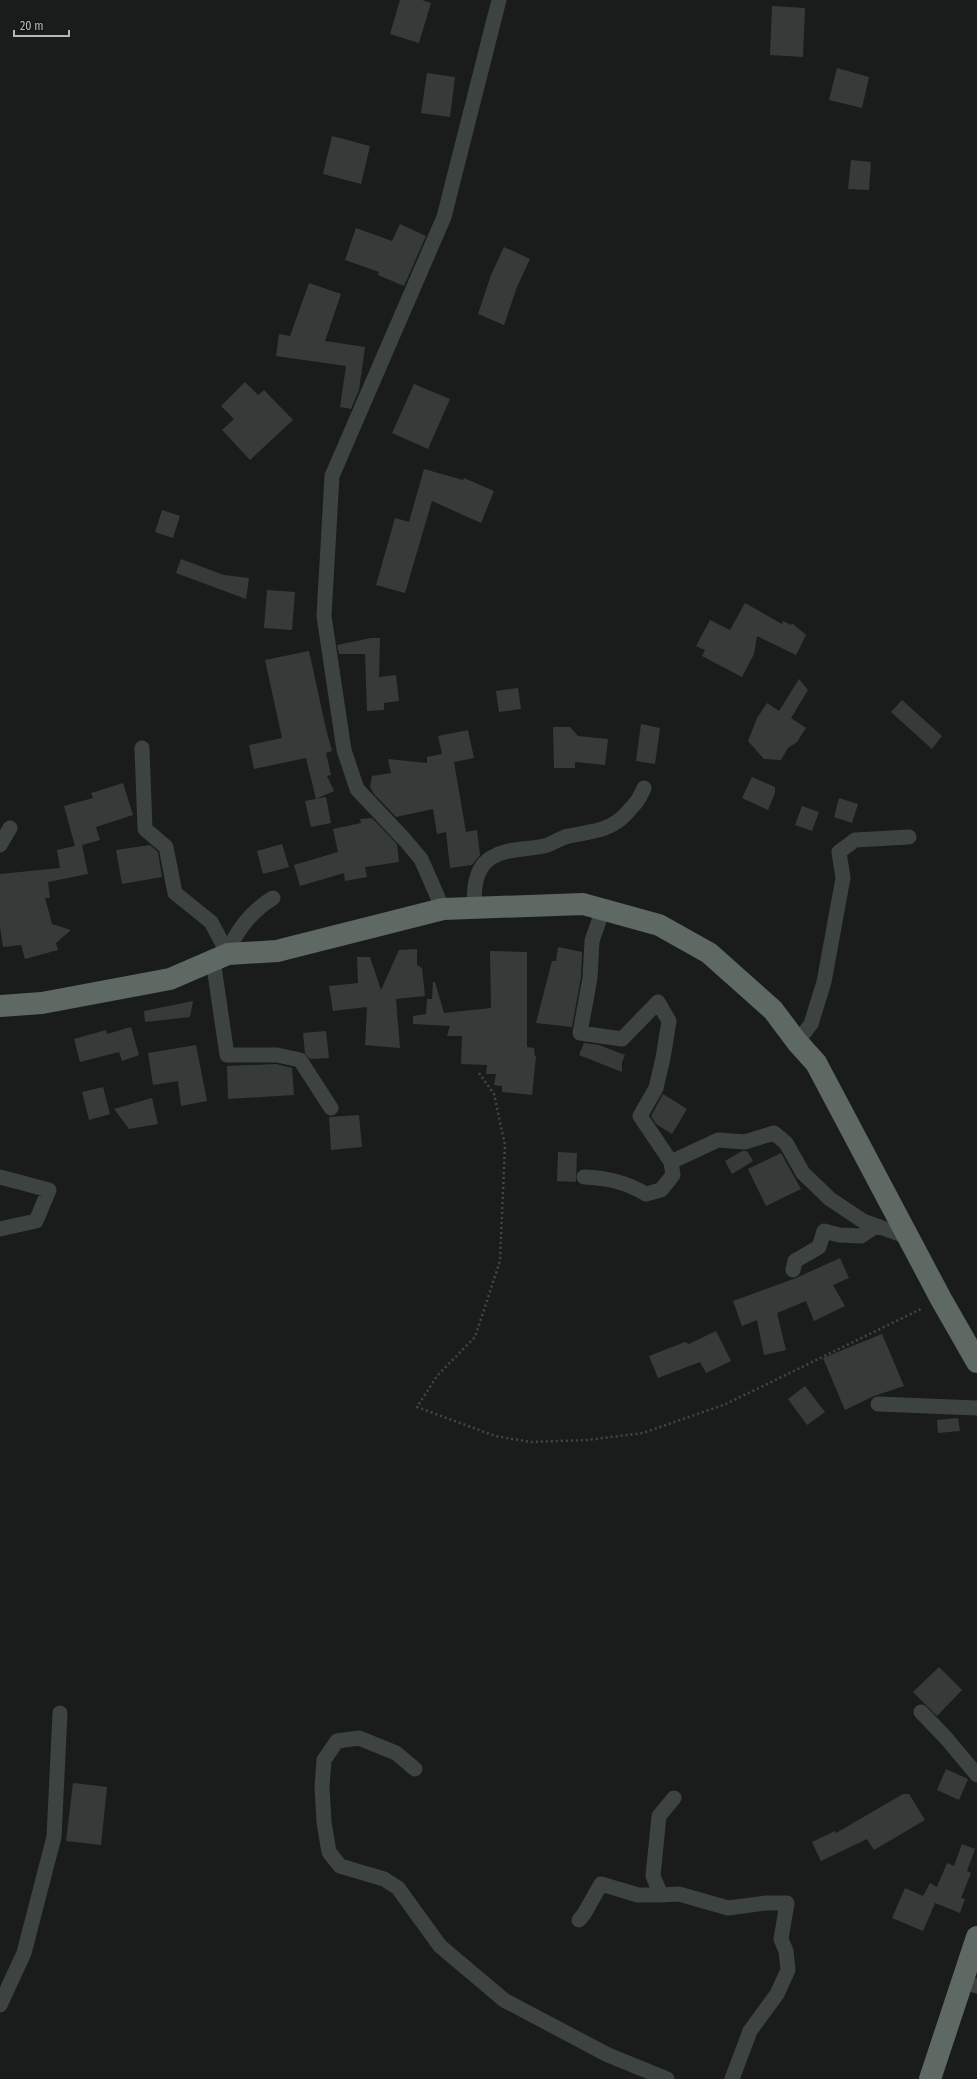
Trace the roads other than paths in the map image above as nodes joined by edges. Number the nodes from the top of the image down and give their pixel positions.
1 (499, 0) edge
2 (142, 748) dead end
3 (644, 788) dead end
4 (10, 828) dead end
5 (909, 838) dead end
6 (0, 845) edge
7 (273, 898) dead end
8 (474, 908) junction
9 (443, 909) junction
10 (603, 909) junction
11 (220, 957) junction
12 (0, 1006) edge
13 (797, 1042) junction
14 (331, 1108) dead end
15 (671, 1162) junction
16 (584, 1177) dead end
17 (0, 1178) edge
18 (876, 1226) junction
19 (0, 1228) edge
20 (908, 1237) junction
21 (793, 1270) dead end
22 (977, 1362) edge
23 (878, 1404) dead end
24 (977, 1408) edge
25 (921, 1712) dead end
26 (60, 1713) dead end
27 (415, 1768) dead end
28 (977, 1775) edge
29 (674, 1798) dead end
30 (661, 1895) junction
31 (579, 1920) dead end
32 (977, 1937) edge
33 (969, 1984) edge
34 (0, 2005) edge
35 (935, 2077) edge
36 (667, 2079) edge
37 (732, 2079) edge

1 - 9 street
2 - 11 street
3 - 8 street
4 - 6 street
5 - 13 street
7 - 11 street
8 - 9 highway
8 - 10 highway
9 - 11 highway
10 - 13 highway
10 - 15 street
11 - 12 highway
11 - 14 street
13 - 20 highway
15 - 16 street
15 - 18 street
17 - 19 street
18 - 20 street
18 - 21 street
20 - 22 highway
23 - 24 street
25 - 28 street
26 - 34 street
27 - 36 street
29 - 30 street
30 - 31 street
30 - 37 street
32 - 33 highway
33 - 35 highway

